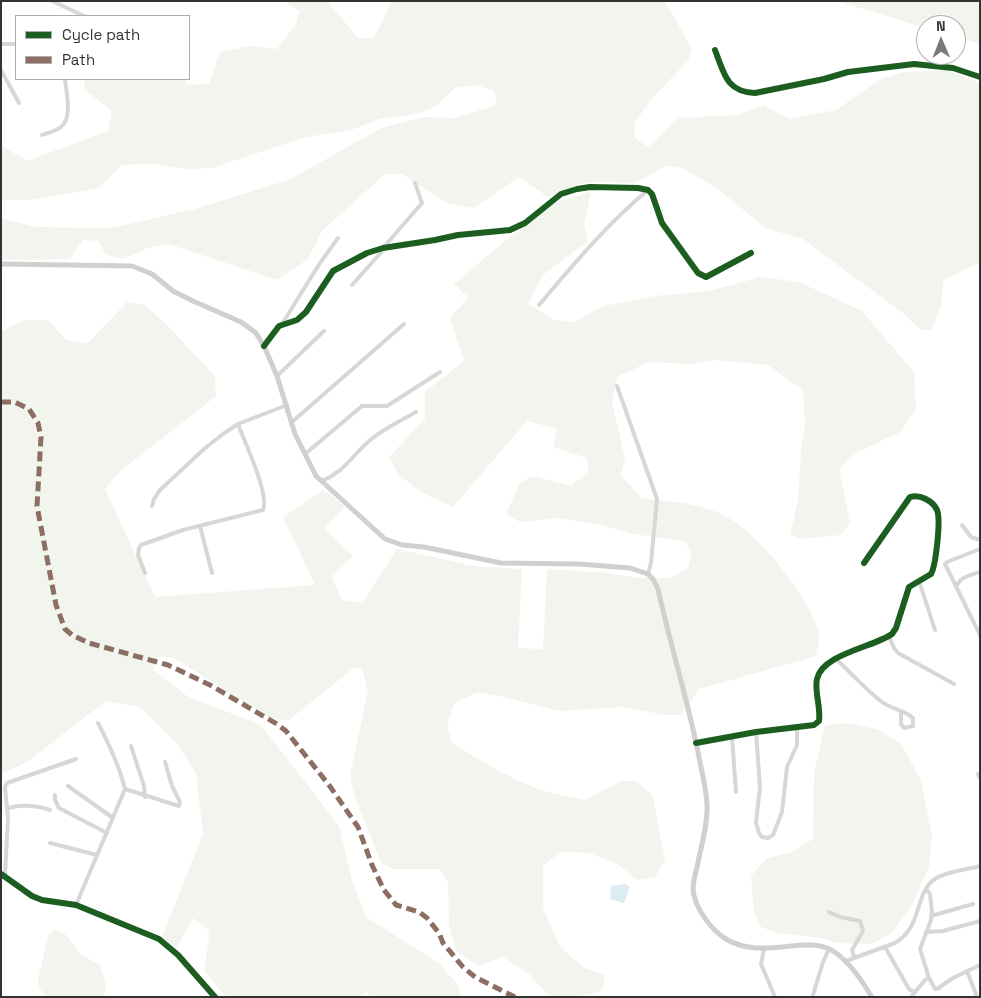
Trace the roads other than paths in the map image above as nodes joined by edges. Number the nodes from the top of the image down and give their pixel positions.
1 (52, 1) edge
2 (82, 15) edge
3 (1, 44) edge
4 (15, 44) edge
5 (715, 50) dead end
6 (1, 70) edge
7 (980, 77) edge
8 (65, 80) edge
9 (19, 103) dead end
10 (42, 135) dead end
11 (415, 183) dead end
12 (648, 190) junction
13 (338, 238) dead end
14 (384, 248) junction
15 (751, 253) dead end
16 (1, 264) edge
17 (352, 285) dead end
18 (539, 306) dead end
19 (282, 324) junction
20 (404, 324) dead end
21 (324, 331) dead end
22 (264, 346) junction
23 (440, 372) dead end
24 (277, 376) junction
25 (617, 386) dead end
26 (287, 405) junction
27 (416, 412) dead end
28 (292, 422) junction
29 (238, 424) junction
30 (305, 454) junction
31 (322, 481) junction
32 (152, 506) dead end
33 (962, 525) dead end
34 (200, 526) junction
35 (980, 540) edge
36 (980, 549) edge
37 (864, 563) dead end
38 (980, 572) edge
39 (145, 573) dead end
40 (212, 573) dead end
41 (648, 574) junction
42 (918, 581) junction
43 (956, 587) junction
44 (935, 630) dead end
45 (980, 635) edge
46 (889, 636) junction
47 (836, 659) junction
48 (954, 684) dead end
49 (901, 712) junction
50 (98, 722) dead end
51 (797, 728) junction
52 (756, 732) junction
53 (732, 737) junction
54 (696, 743) junction
55 (131, 746) dead end
56 (76, 759) dead end
57 (166, 762) dead end
58 (68, 786) dead end
59 (125, 789) junction
60 (736, 792) dead end
61 (56, 795) dead end
62 (145, 797) junction
63 (8, 808) junction
64 (50, 810) dead end
65 (113, 818) junction
66 (107, 833) junction
67 (50, 843) dead end
68 (97, 856) junction
69 (980, 866) edge
70 (3, 874) edge
71 (926, 889) junction
72 (973, 904) dead end
73 (76, 905) junction
74 (829, 912) dead end
75 (931, 916) junction
76 (980, 920) edge
77 (926, 932) junction
78 (885, 947) junction
79 (764, 949) junction
80 (830, 949) junction
81 (854, 957) junction
82 (846, 961) junction
83 (980, 965) edge
84 (967, 972) junction
85 (930, 978) junction
86 (914, 992) junction
87 (814, 995) dead end
88 (215, 997) edge
89 (775, 997) edge
90 (872, 997) edge
91 (911, 997) edge
92 (976, 997) edge

1 - 2 street
3 - 4 street
5 - 7 street
6 - 9 street
8 - 10 street
11 - 14 street
12 - 14 street
12 - 15 street
12 - 18 street
13 - 19 street
14 - 17 street
14 - 19 street
16 - 22 main road
19 - 22 street
20 - 28 street
21 - 24 street
22 - 24 main road
23 - 30 street
24 - 26 main road
25 - 41 street
26 - 28 main road
26 - 29 street
27 - 31 street
28 - 30 main road
29 - 32 street
29 - 34 street
30 - 31 main road
31 - 41 main road
33 - 35 street
34 - 39 street
34 - 40 street
36 - 43 street
37 - 42 street
38 - 43 street
41 - 54 main road
42 - 44 street
42 - 46 street
43 - 45 street
46 - 47 street
46 - 48 street
47 - 49 street
47 - 51 street
49 - 49 street
50 - 59 street
51 - 52 street
51 - 52 street
52 - 53 street
53 - 54 street
53 - 60 street
54 - 79 main road
55 - 62 street
56 - 63 street
57 - 62 street
58 - 65 street
59 - 62 street
59 - 65 street
61 - 66 street
63 - 64 street
63 - 70 street
65 - 66 street
66 - 68 street
67 - 68 street
68 - 73 street
69 - 71 street
70 - 73 street
71 - 75 street
71 - 78 street
72 - 75 street
73 - 88 street
74 - 81 street
75 - 77 street
76 - 77 street
77 - 85 street
78 - 81 street
78 - 86 street
79 - 80 main road
79 - 89 street
80 - 82 main road
80 - 87 street
81 - 82 street
82 - 90 main road
83 - 84 street
84 - 85 street
84 - 92 street
85 - 86 street
86 - 91 street

